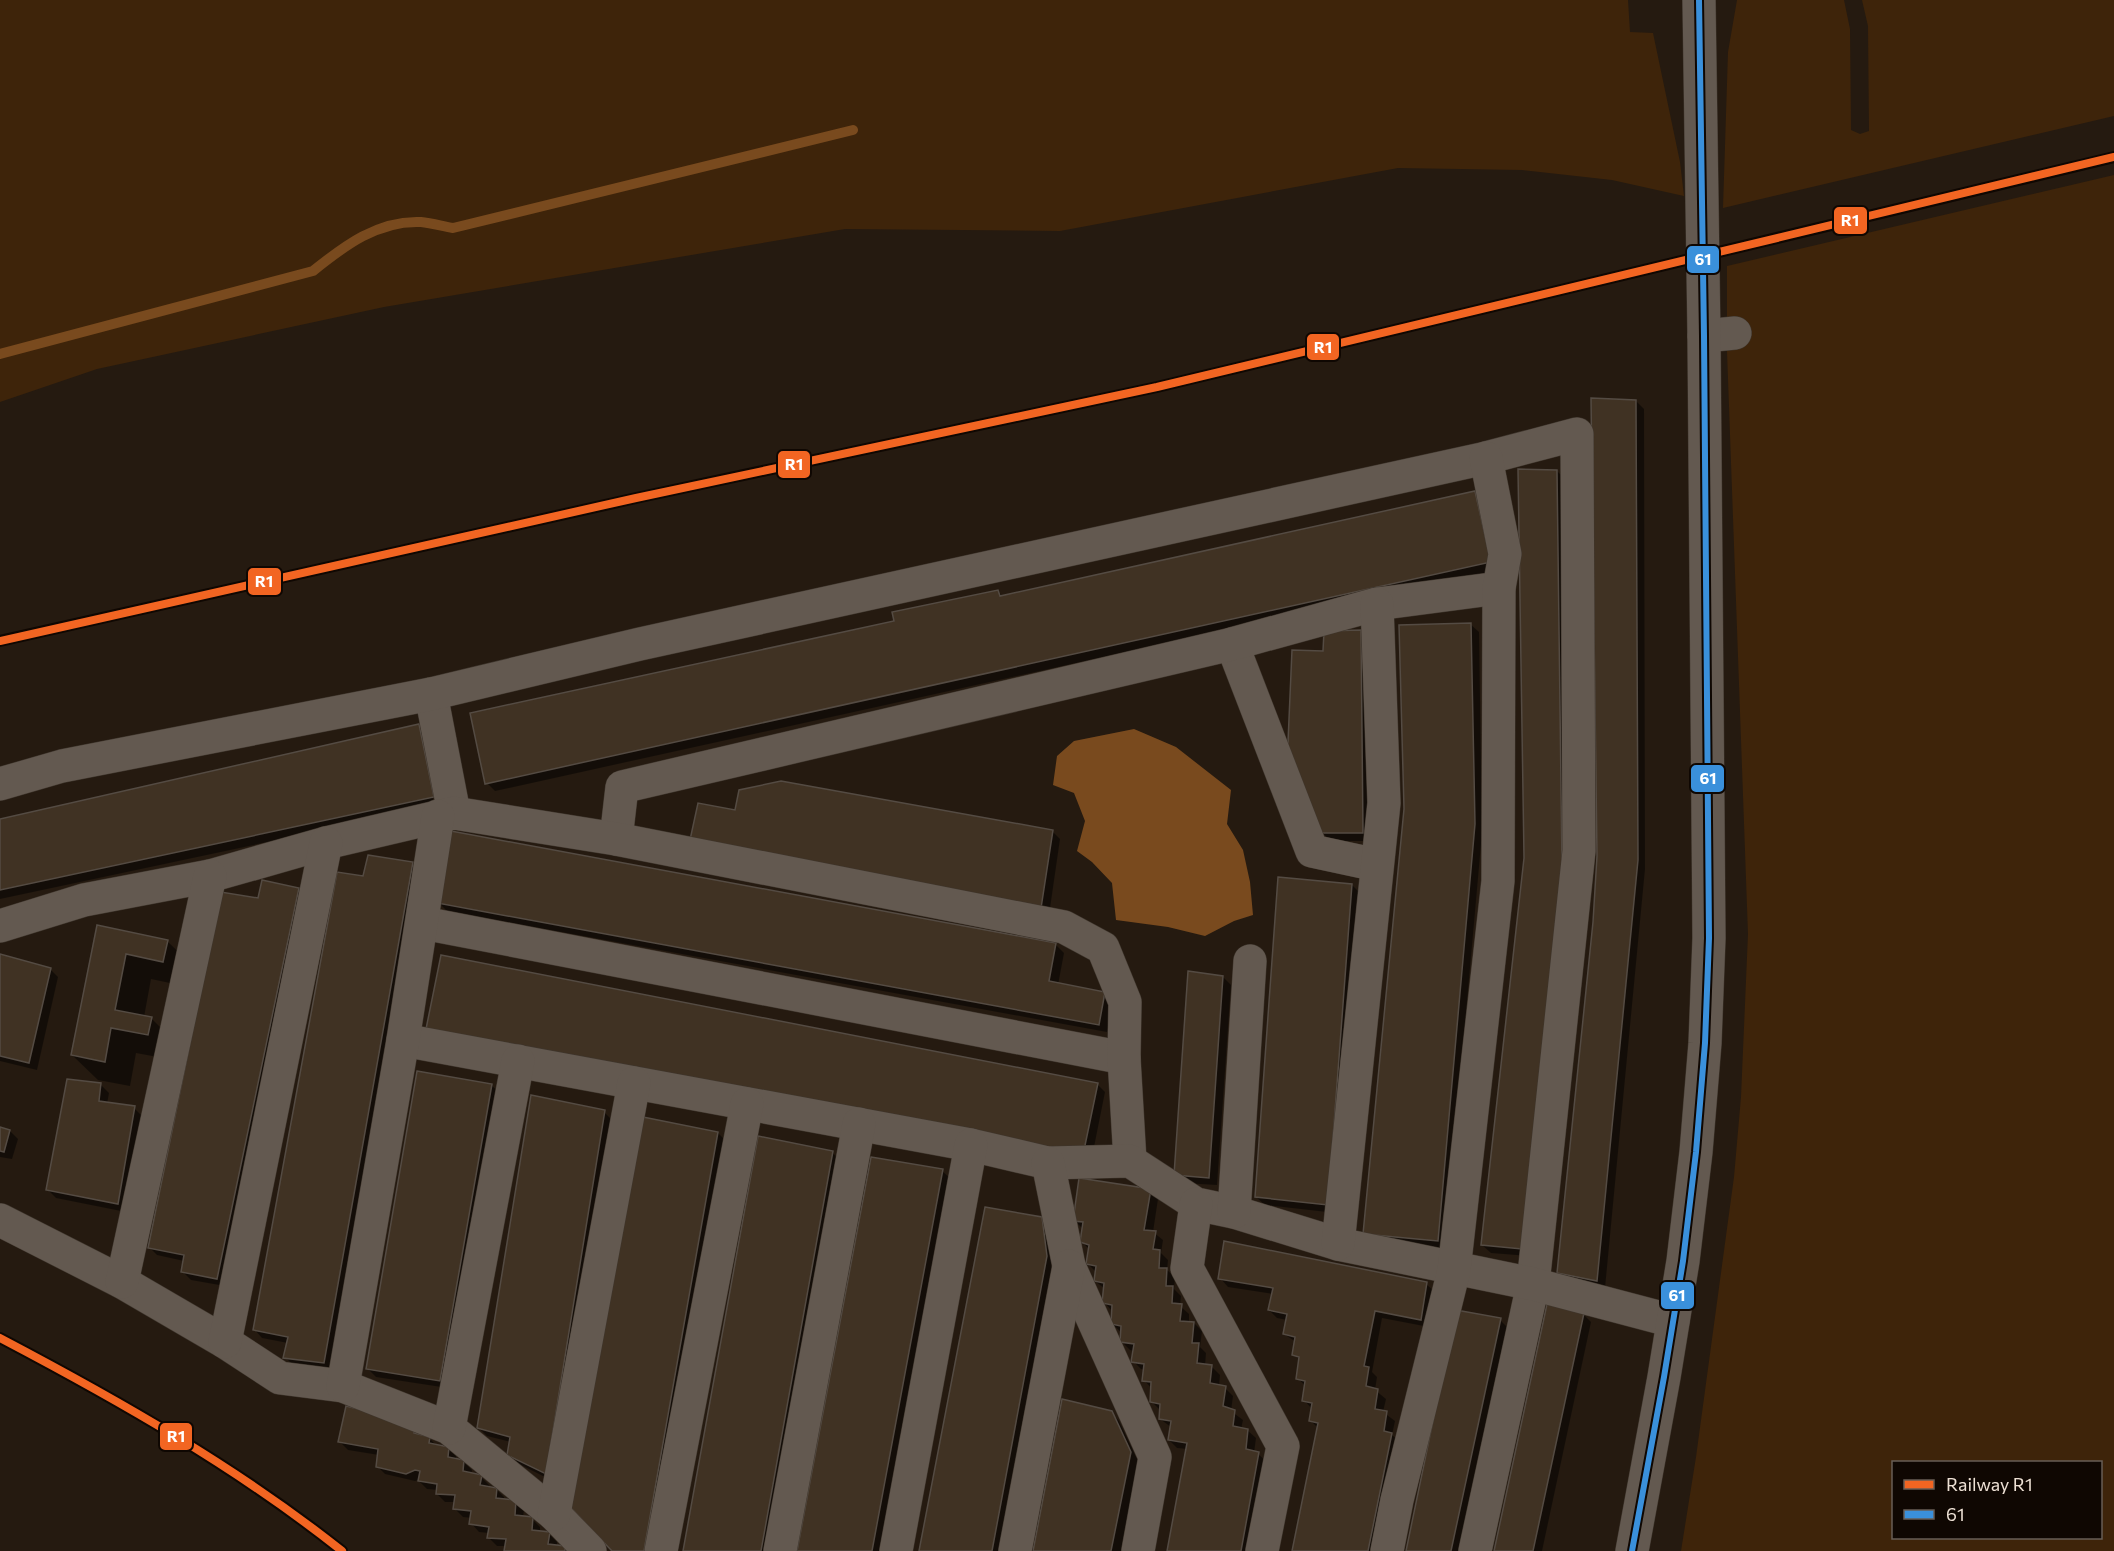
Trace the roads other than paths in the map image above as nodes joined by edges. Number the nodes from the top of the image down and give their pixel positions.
1 (1699, 0) edge
2 (1719, 0) edge
3 (1701, 106) junction
4 (1486, 458) junction
5 (1499, 588) junction
6 (1377, 604) junction
7 (1232, 644) junction
8 (431, 694) junction
9 (0, 784) edge
10 (446, 814) junction
11 (616, 839) junction
12 (326, 843) junction
13 (1377, 865) junction
14 (210, 876) junction
15 (423, 923) junction
16 (0, 926) edge
17 (1250, 961) dead end
18 (404, 1040) junction
19 (1124, 1058) junction
20 (518, 1061) junction
21 (634, 1083) junction
22 (747, 1104) junction
23 (860, 1124) junction
24 (971, 1145) junction
25 (1130, 1161) junction
26 (1048, 1163) junction
27 (1196, 1204) junction
28 (1234, 1212) junction
29 (0, 1220) edge
30 (1338, 1244) junction
31 (1069, 1266) junction
32 (1454, 1269) junction
33 (122, 1282) junction
34 (1533, 1284) junction
35 (1673, 1321) junction
36 (225, 1342) junction
37 (343, 1386) junction
38 (449, 1428) junction
39 (554, 1514) junction
40 (590, 1551) edge
41 (661, 1551) edge
42 (780, 1551) edge
43 (896, 1551) edge
44 (1015, 1551) edge
45 (1138, 1551) edge
46 (1262, 1551) edge
47 (1387, 1551) edge
48 (1475, 1551) edge
49 (1632, 1551) edge

1 - 3 street
2 - 3 street
3 - 35 street
4 - 5 street
4 - 8 street
4 - 34 street
5 - 6 street
5 - 32 street
6 - 7 street
6 - 13 street
7 - 11 street
7 - 13 street
8 - 9 street
8 - 10 street
10 - 11 street
10 - 12 street
10 - 15 street
11 - 19 street
12 - 14 street
12 - 36 street
13 - 30 street
14 - 16 street
14 - 33 street
15 - 18 street
15 - 19 street
17 - 28 street
18 - 20 street
18 - 37 street
19 - 25 street
20 - 21 street
20 - 38 street
21 - 22 street
21 - 39 street
22 - 23 street
22 - 41 street
23 - 24 street
23 - 42 street
24 - 26 street
24 - 43 street
25 - 26 street
25 - 27 street
26 - 31 street
27 - 28 street
27 - 46 street
28 - 30 street
29 - 33 street
30 - 32 street
31 - 44 street
31 - 45 street
32 - 34 street
32 - 47 street
33 - 36 street
34 - 35 street
34 - 48 street
35 - 49 street
36 - 37 street
37 - 38 street
38 - 39 street
39 - 40 street

